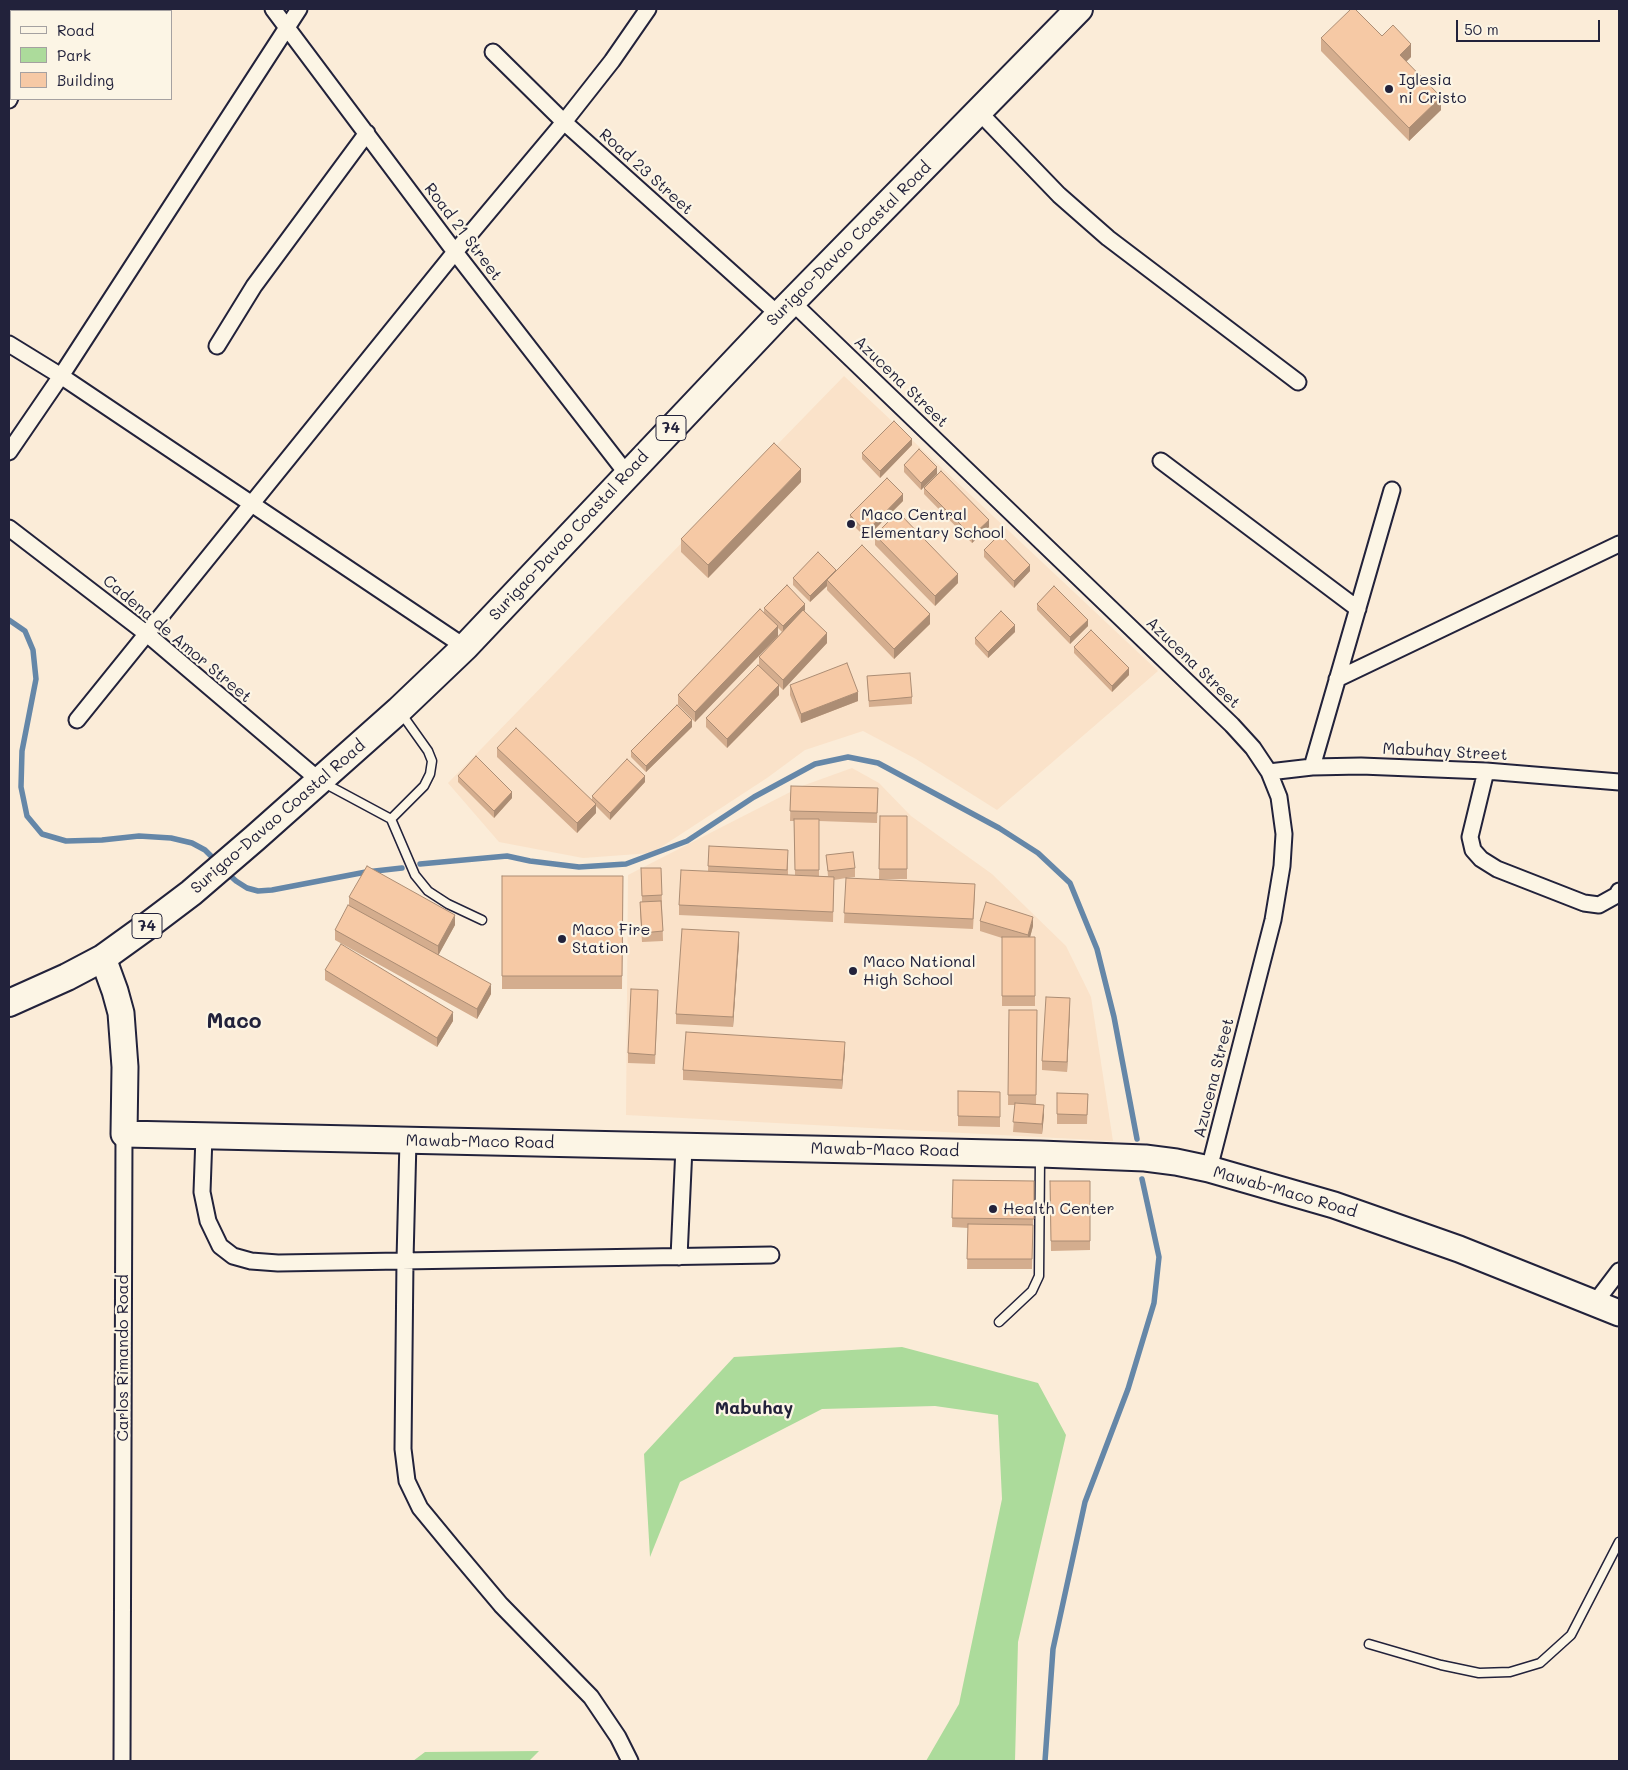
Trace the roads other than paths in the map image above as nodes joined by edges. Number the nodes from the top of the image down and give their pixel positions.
1 (273, 9) edge
2 (298, 9) edge
3 (648, 9) edge
4 (1079, 9) edge
5 (287, 26) junction
6 (493, 52) dead end
7 (979, 112) junction
8 (564, 122) junction
9 (367, 133) junction
10 (455, 252) junction
11 (785, 309) junction
12 (9, 344) edge
13 (217, 346) dead end
14 (61, 376) junction
15 (1298, 382) dead end
16 (9, 452) edge
17 (1161, 461) dead end
18 (627, 474) junction
19 (1392, 490) dead end
20 (252, 504) junction
21 (9, 528) edge
22 (1619, 544) edge
23 (1358, 609) junction
24 (147, 634) junction
25 (465, 647) junction
26 (1338, 679) junction
27 (400, 710) junction
28 (77, 720) dead end
29 (1312, 767) junction
30 (1486, 770) junction
31 (1269, 772) junction
32 (320, 781) junction
33 (1619, 782) edge
34 (391, 819) junction
35 (1619, 891) edge
36 (482, 920) dead end
37 (103, 958) junction
38 (9, 1002) edge
39 (124, 1134) junction
40 (204, 1136) junction
41 (408, 1140) junction
42 (684, 1147) junction
43 (1040, 1154) junction
44 (1209, 1169) junction
45 (771, 1255) dead end
46 (679, 1257) junction
47 (404, 1260) junction
48 (1619, 1270) edge
49 (1594, 1304) junction
50 (1619, 1313) edge
51 (999, 1322) dead end
52 (1619, 1542) edge
53 (1369, 1644) dead end
54 (122, 1761) edge
55 (630, 1761) edge

1 - 5 street, Road 21 Street
2 - 5 street
3 - 8 street
4 - 7 highway, Surigao-Davao Coastal Road / 74
5 - 9 street, Road 21 Street
5 - 14 street
6 - 8 street, Road 23 Street
7 - 11 highway, Surigao-Davao Coastal Road / 74
7 - 15 street
8 - 10 street
8 - 11 street, Road 23 Street
9 - 10 street, Road 21 Street
9 - 13 street
10 - 18 street, Road 21 Street
10 - 20 street
11 - 18 highway, Surigao-Davao Coastal Road / 74
11 - 31 street, Azucena Street
12 - 14 street
14 - 16 street
14 - 20 street
17 - 23 street
18 - 25 highway, Surigao-Davao Coastal Road / 74
19 - 23 street
20 - 24 street
20 - 25 street
21 - 24 street, Cadena de Amor Street
22 - 26 street
23 - 26 street
24 - 28 street
24 - 32 street, Cadena de Amor Street
25 - 27 highway, Surigao-Davao Coastal Road / 74
26 - 29 street
27 - 32 highway, Surigao-Davao Coastal Road / 74
27 - 34 lane
29 - 30 street, Mabuhay Street
29 - 31 street, Mabuhay Street
30 - 33 street, Mabuhay Street
30 - 35 street
31 - 44 street, Azucena Street
32 - 34 lane
32 - 37 highway, Surigao-Davao Coastal Road / 74
34 - 36 lane
37 - 38 highway, Surigao-Davao Coastal Road / 74
37 - 39 main road, Carlos Rimando Road
39 - 40 main road, Mawab-Maco Road
39 - 54 street, Carlos Rimando Road
40 - 41 main road, Mawab-Maco Road
40 - 47 street
41 - 42 main road, Mawab-Maco Road
41 - 47 street
42 - 43 main road, Mawab-Maco Road
42 - 46 street
43 - 44 main road, Mawab-Maco Road
43 - 51 lane
44 - 49 main road, Mawab-Maco Road
45 - 46 street
46 - 47 street
47 - 55 street
48 - 49 street
49 - 50 main road, Mawab-Maco Road
52 - 53 lane

